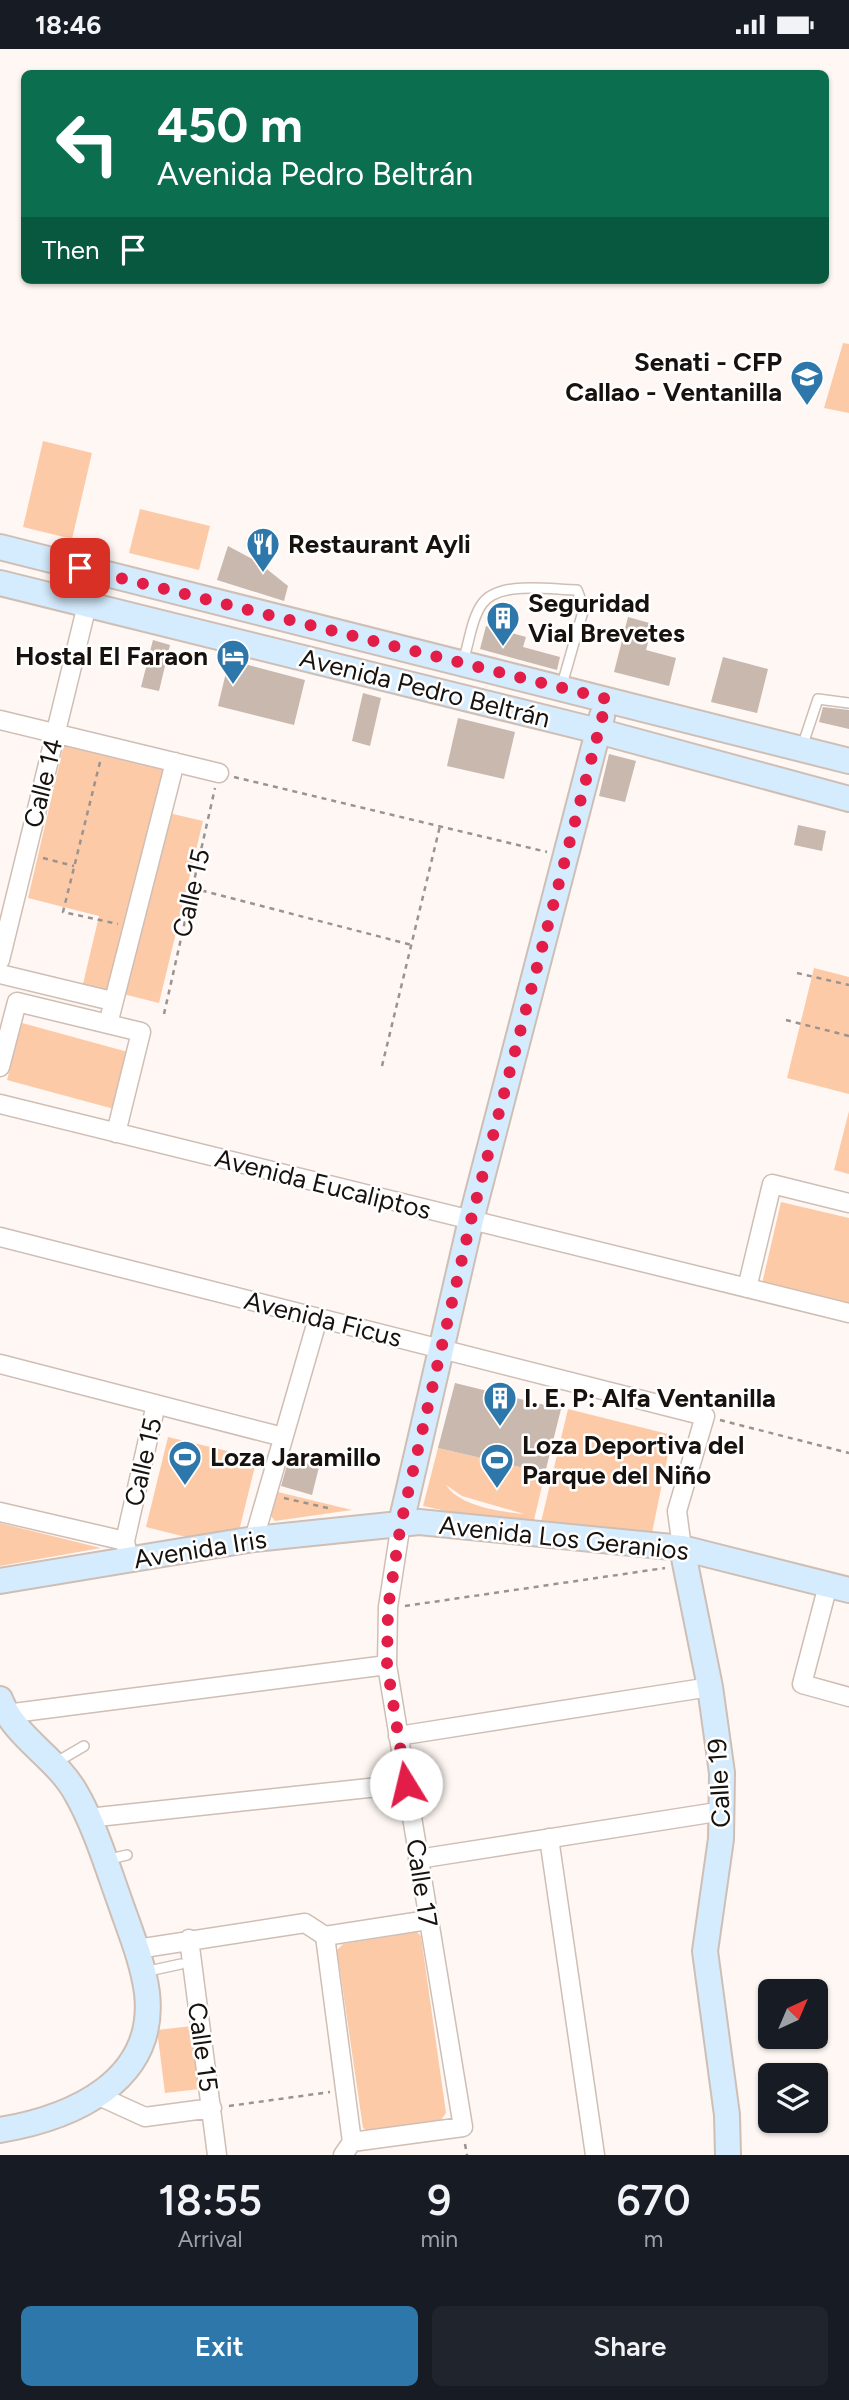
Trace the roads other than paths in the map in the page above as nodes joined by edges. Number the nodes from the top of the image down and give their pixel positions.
1 (0, 547) edge
2 (0, 583) edge
3 (87, 605) junction
4 (463, 663) junction
5 (561, 688) junction
6 (607, 699) junction
7 (849, 703) edge
8 (0, 720) edge
9 (598, 731) junction
10 (55, 734) junction
11 (801, 749) junction
12 (849, 761) edge
13 (174, 762) junction
14 (219, 773) road end
15 (849, 799) edge
16 (0, 960) edge
17 (0, 974) edge
18 (112, 1001) junction
19 (108, 1024) junction
20 (0, 1067) edge
21 (0, 1104) edge
22 (116, 1133) junction
23 (849, 1203) edge
24 (471, 1220) junction
25 (0, 1237) edge
26 (747, 1288) junction
27 (849, 1313) edge
28 (318, 1318) junction
29 (442, 1349) junction
30 (0, 1364) edge
31 (156, 1404) junction
32 (705, 1416) joint
33 (283, 1437) junction
34 (0, 1512) edge
35 (401, 1523) junction
36 (254, 1539) junction
37 (127, 1550) junction
38 (682, 1556) junction
39 (0, 1581) edge
40 (838, 1588) edge
41 (387, 1665) junction
42 (710, 1688) junction
43 (849, 1697) edge
44 (3, 1707) edge
45 (398, 1736) junction
46 (84, 1746) dead end
47 (54, 1763) junction
48 (406, 1784) junction
49 (723, 1811) junction
50 (88, 1818) junction
51 (549, 1838) junction
52 (418, 1859) junction
53 (428, 1920) junction
54 (325, 1936) junction
55 (189, 1940) junction
56 (139, 1960) junction
57 (181, 1964) dead end
58 (99, 2096) junction
59 (212, 2108) junction
60 (0, 2130) edge
61 (348, 2149) edge
62 (217, 2155) edge
63 (595, 2155) edge
64 (727, 2155) edge

1 - 4 street, Avenida Pedro Beltrán
2 - 3 street, Avenida Pedro Beltrán
3 - 9 street, Avenida Pedro Beltrán
3 - 10 street, Calle 14
4 - 5 street, Avenida Pedro Beltrán
4 - 5 lane
5 - 6 street, Avenida Pedro Beltrán
6 - 9 street, Calle 17
6 - 11 street, Avenida Pedro Beltrán
7 - 11 lane
8 - 10 street
9 - 15 street, Avenida Pedro Beltrán
9 - 24 street, Calle 17
10 - 13 street
10 - 16 street, Calle 14
11 - 12 street, Avenida Pedro Beltrán
13 - 14 street
13 - 18 street
17 - 18 street
18 - 19 street
19 - 20 street
19 - 22 street
21 - 22 street, Avenida Eucaliptos
22 - 24 street, Avenida Eucaliptos
23 - 26 street
24 - 26 street, Avenida Eucaliptos
24 - 29 street, Calle 17
25 - 28 street, Avenida Ficus
26 - 27 street, Avenida Eucaliptos
28 - 29 street, Avenida Ficus
28 - 33 street
29 - 32 street, Avenida Ficus
29 - 35 street, Calle 17
30 - 31 street
31 - 33 street
31 - 37 street, Calle 15
32 - 38 street, Calle 19
33 - 36 street
34 - 37 street
35 - 36 street, Avenida Iris
35 - 38 street, Avenida Los Geranios
35 - 41 street, Calle 17
36 - 37 street, Avenida Iris
37 - 39 street, Avenida Iris
38 - 40 street, Avenida Los Geranios
38 - 42 street, Calle 19
40 - 43 street
41 - 44 street
41 - 45 street, Calle 17
42 - 45 street
42 - 49 street, Calle 19
44 - 47 street
45 - 48 street, Calle 17
46 - 47 lane
47 - 50 street
48 - 50 street
48 - 52 street, Calle 17
49 - 51 street
49 - 64 street, Calle 19
50 - 56 street
51 - 52 street
51 - 63 street
52 - 53 street, Calle 17
53 - 54 street
53 - 61 street, Calle 17
54 - 55 street
54 - 61 street
55 - 56 street
55 - 59 street, Calle 15
56 - 57 lane
56 - 58 street
58 - 59 street
58 - 60 street
59 - 62 street, Calle 15

